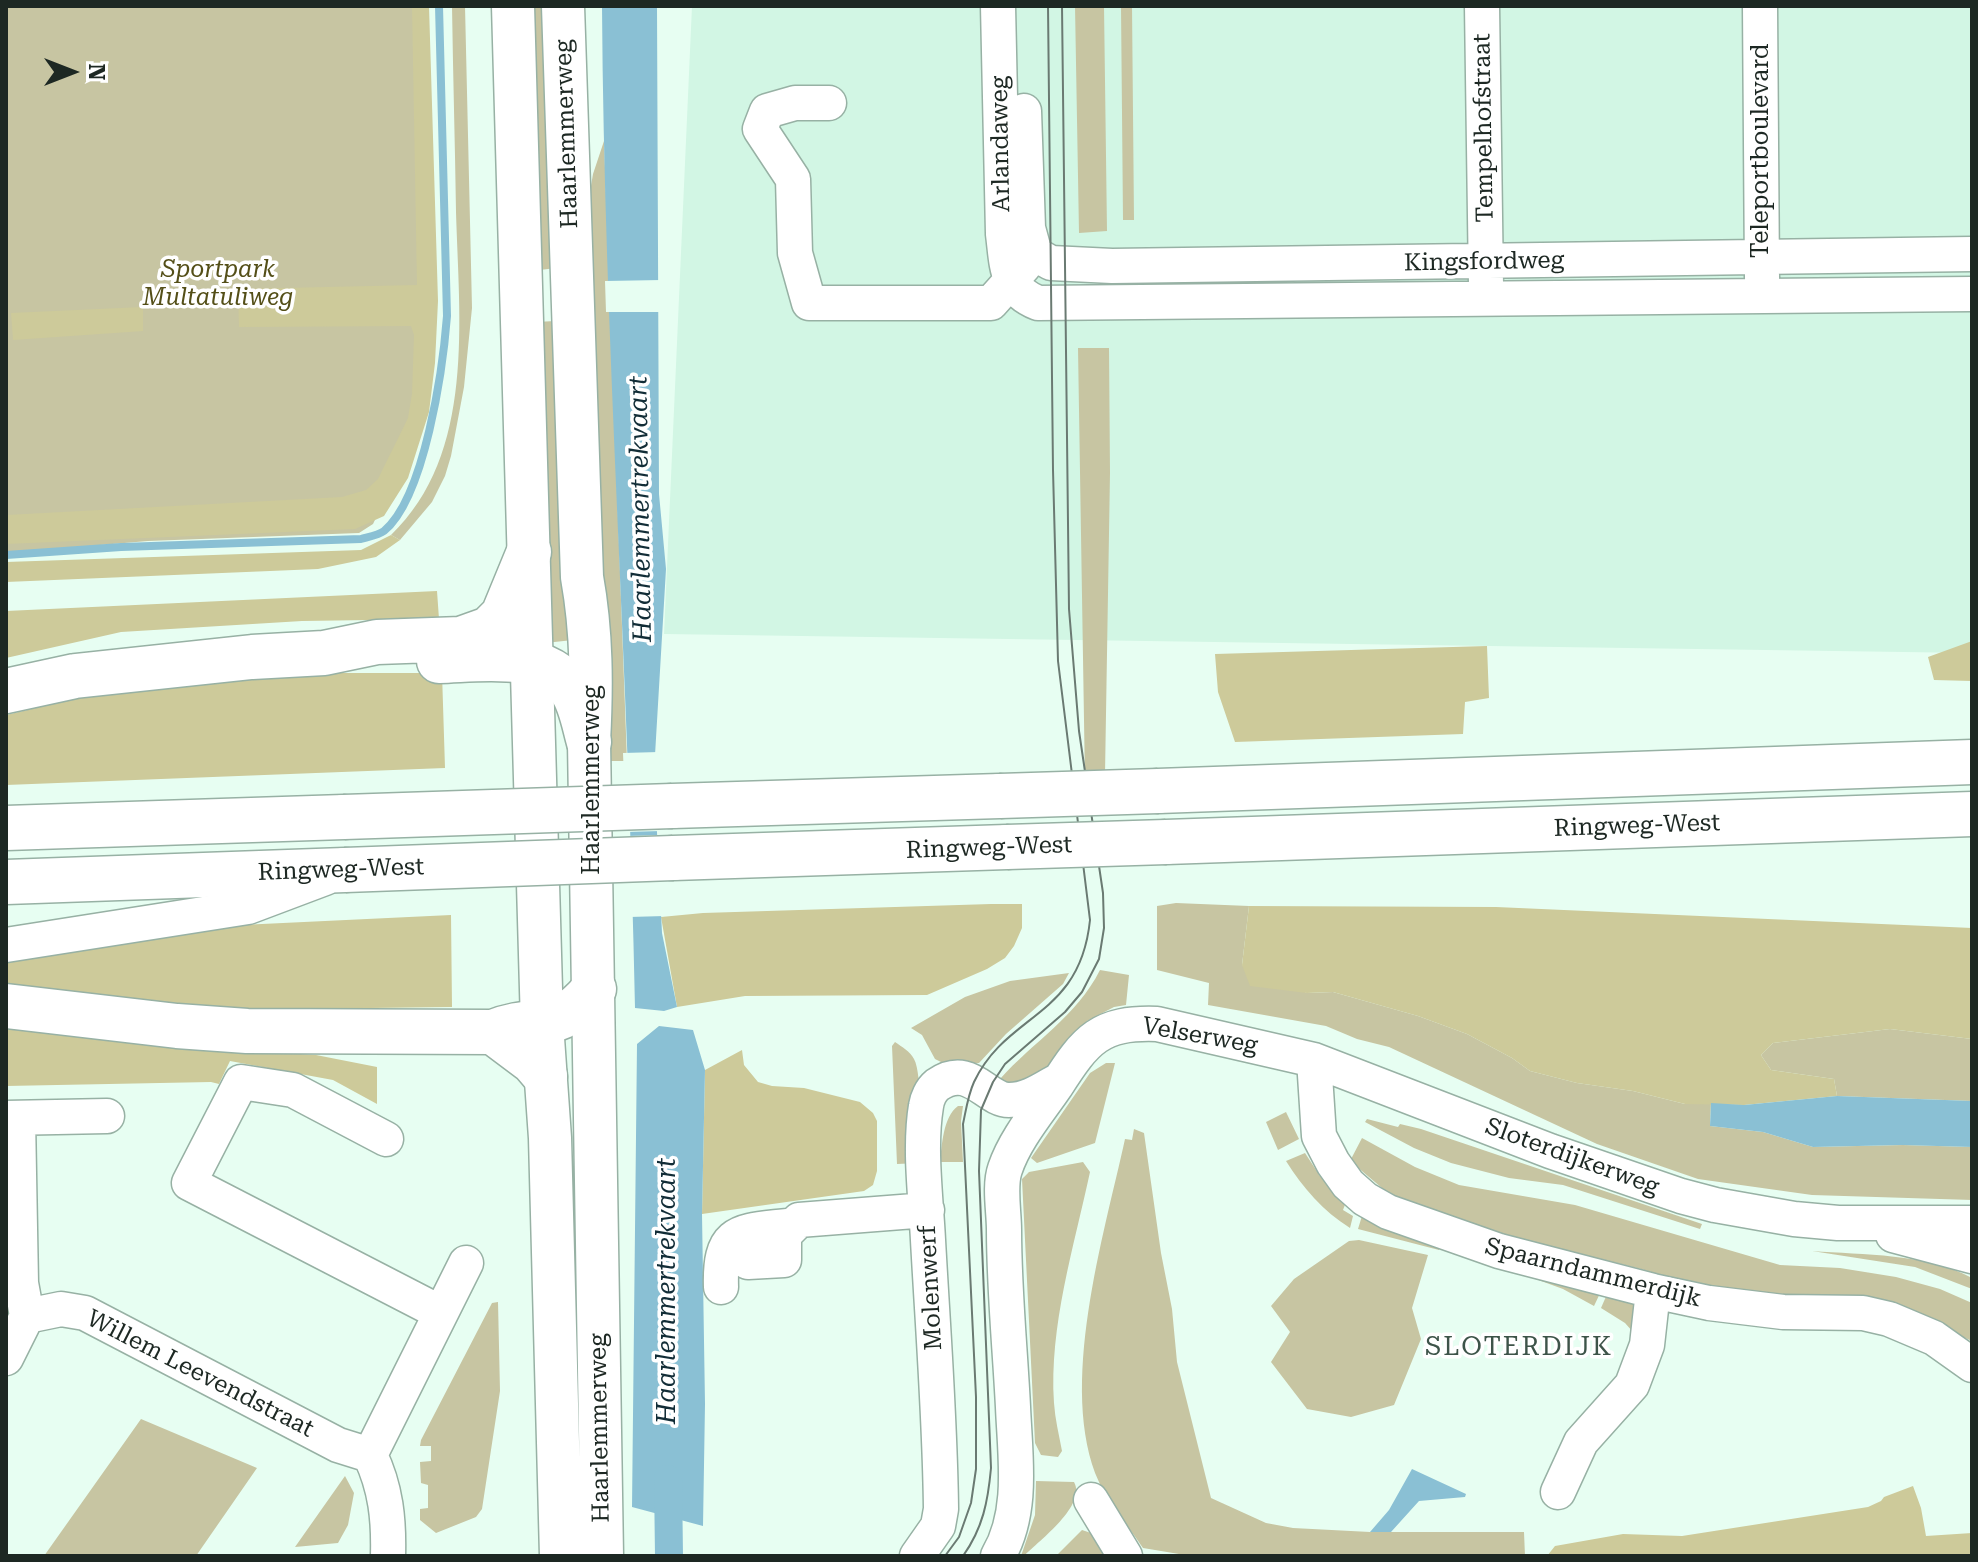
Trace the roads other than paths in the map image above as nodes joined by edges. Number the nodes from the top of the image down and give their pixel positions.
1 (513, 6) edge
2 (563, 6) edge
3 (998, 6) edge
4 (1021, 6) edge
5 (1482, 6) edge
6 (1760, 6) edge
7 (829, 103) dead end
8 (792, 124) dead end
9 (793, 179) junction
10 (1035, 254) junction
11 (1972, 254) edge
12 (1762, 257) junction
13 (1486, 262) junction
14 (1011, 282) junction
15 (1972, 294) edge
16 (1762, 295) junction
17 (1486, 298) junction
18 (529, 552) junction
19 (324, 653) junction
20 (533, 663) junction
21 (6, 691) edge
22 (589, 742) junction
23 (1972, 762) edge
24 (1972, 814) edge
25 (6, 828) edge
26 (345, 870) junction
27 (6, 882) edge
28 (6, 945) edge
29 (594, 989) junction
30 (6, 1006) edge
31 (542, 1024) junction
32 (493, 1032) junction
33 (1314, 1060) junction
34 (545, 1076) junction
35 (1060, 1080) junction
36 (998, 1099) junction
37 (107, 1116) dead end
38 (12, 1118) edge
39 (386, 1139) dead end
40 (1004, 1170) junction
41 (927, 1210) junction
42 (1838, 1223) junction
43 (1972, 1223) edge
44 (794, 1225) junction
45 (1972, 1256) edge
46 (748, 1262) dead end
47 (466, 1263) dead end
48 (721, 1287) dead end
49 (1653, 1291) junction
50 (441, 1313) junction
51 (27, 1316) junction
52 (6, 1358) edge
53 (1972, 1365) edge
54 (370, 1455) junction
55 (1558, 1492) dead end
56 (1091, 1500) dead end
57 (388, 1556) edge
58 (561, 1556) edge
59 (602, 1556) edge
60 (917, 1556) edge
61 (998, 1556) edge
62 (1125, 1556) edge

1 - 18 main road, Haarlemmerweg
2 - 22 main road, Haarlemmerweg
3 - 14 street, Arlandaweg
4 - 10 street, Arlandaweg
5 - 13 street, Tempelhofstraat
6 - 12 street, Teleportboulevard
7 - 9 street
8 - 9 street
9 - 14 street
10 - 13 street, Kingsfordweg
10 - 14 street
11 - 12 street, Kingsfordweg
12 - 13 street, Kingsfordweg
12 - 16 street, Teleportboulevard
13 - 17 street, Tempelhofstraat
14 - 17 street, Kingsfordweg
15 - 16 street, Kingsfordweg
16 - 17 street, Kingsfordweg
18 - 19 highway
18 - 20 main road, Haarlemmerweg
19 - 20 highway
19 - 21 highway
20 - 22 highway
20 - 31 main road, Haarlemmerweg
22 - 29 main road, Haarlemmerweg
23 - 25 highway, bridge
24 - 26 highway, Ringweg-West, bridge
26 - 27 highway, Ringweg-West
26 - 28 street
29 - 31 highway
29 - 59 main road, Haarlemmerweg
30 - 32 highway
31 - 32 highway
31 - 34 main road, Haarlemmerweg
32 - 34 highway
33 - 35 street, Velserweg
33 - 42 street, Sloterdijkerweg
33 - 49 street, Spaarndammerdijk
34 - 58 main road, Haarlemmerweg
35 - 36 street
35 - 40 street
36 - 40 street
36 - 41 street, Molenwerf
37 - 38 street
38 - 51 street
39 - 50 street
40 - 61 street
41 - 44 street
41 - 60 street, Molenwerf
42 - 43 street, Sloterdijkerweg
42 - 45 street, Sloterdijkerweg
44 - 46 street
44 - 48 street
47 - 50 street
49 - 53 street, Spaarndammerdijk
49 - 55 street
50 - 54 street
51 - 52 street
51 - 54 street, Willem Leevendstraat
54 - 57 street
56 - 62 street

